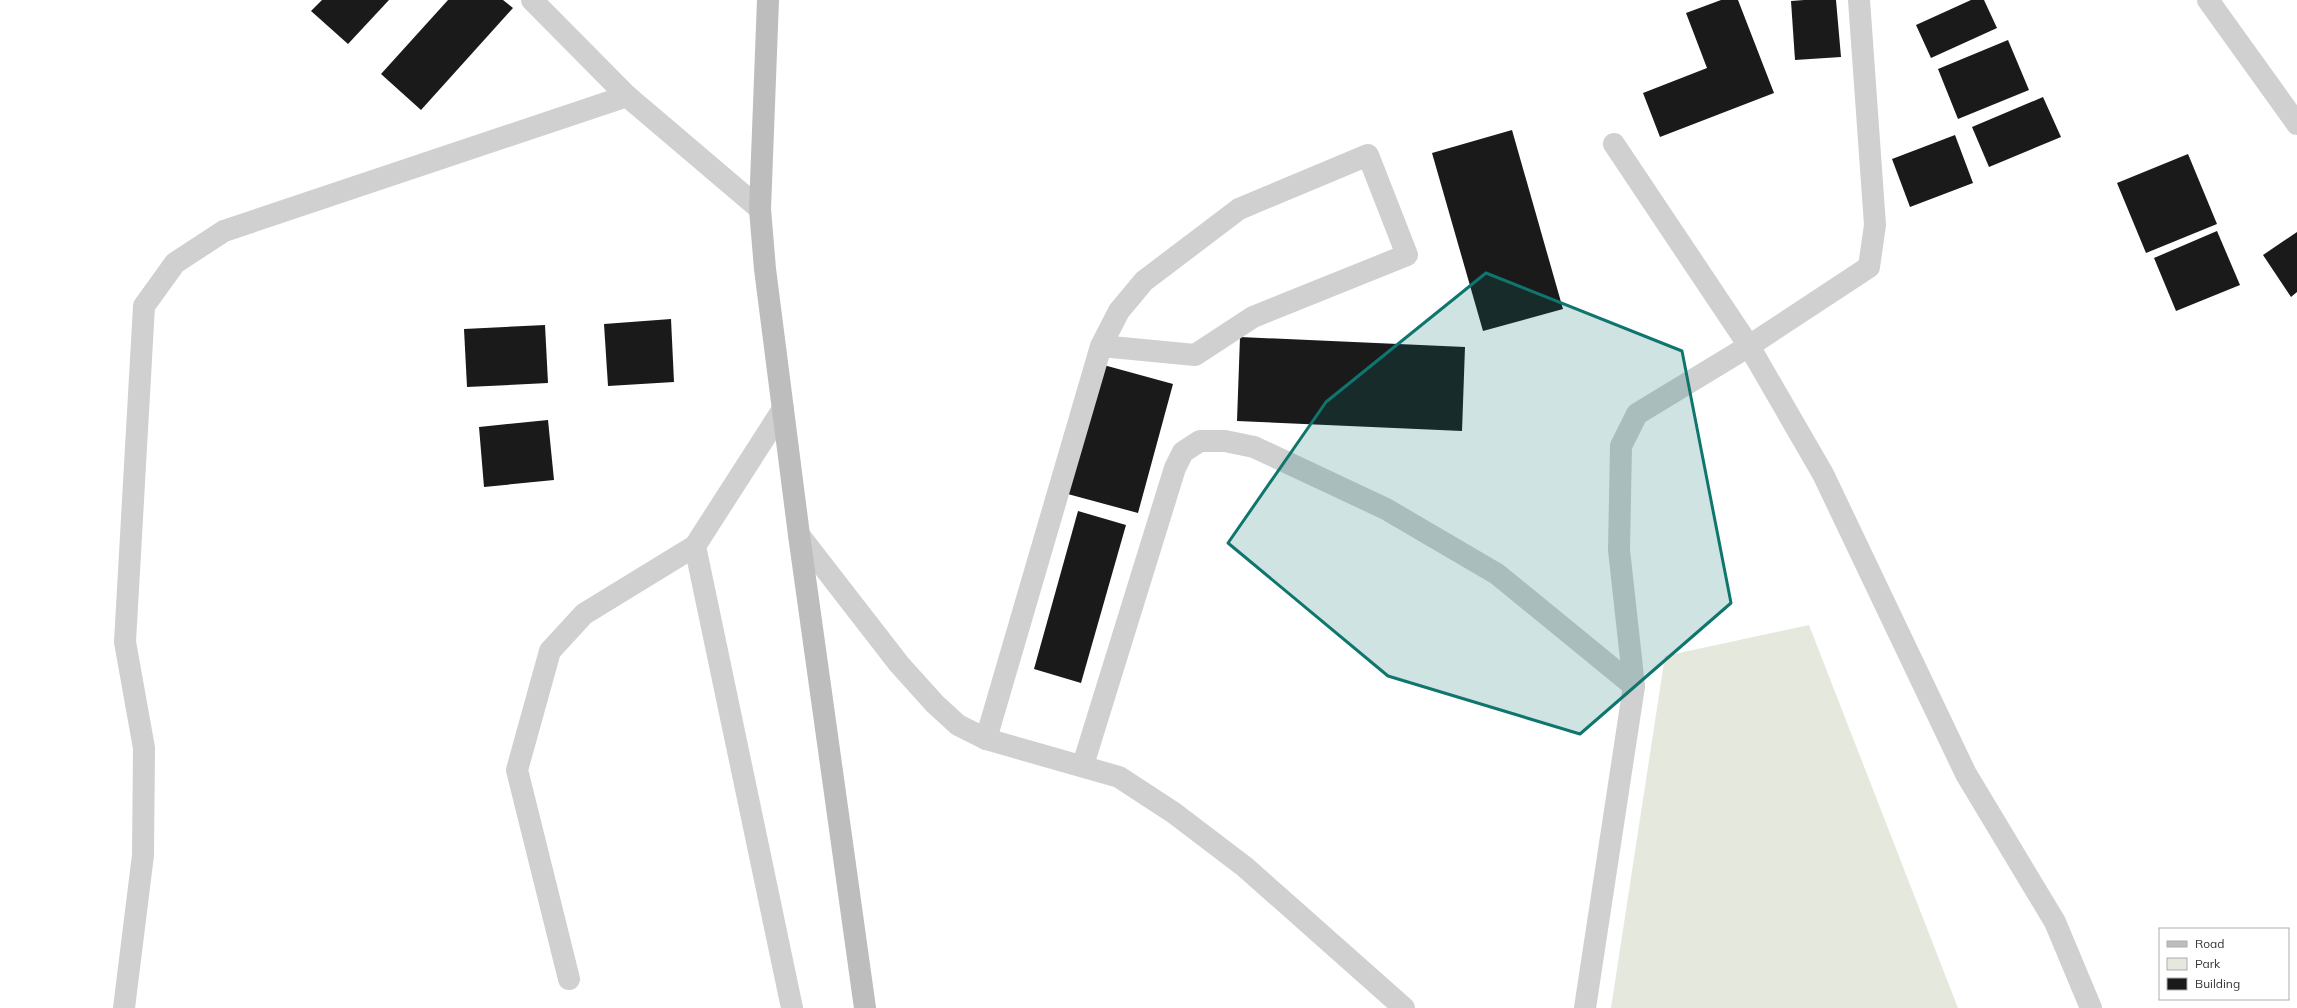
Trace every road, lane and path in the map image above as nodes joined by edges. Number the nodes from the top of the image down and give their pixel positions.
1 (532, 0) edge
2 (768, 0) edge
3 (1859, 0) edge
4 (2208, 0) edge
5 (627, 96) junction
6 (2297, 124) edge
7 (1614, 144) dead end
8 (760, 210) junction
9 (1101, 346) junction
10 (1749, 346) junction
11 (782, 409) junction
12 (799, 534) junction
13 (695, 546) junction
14 (1634, 686) junction
15 (986, 739) junction
16 (1083, 766) junction
17 (569, 979) dead end
18 (124, 1008) edge
19 (792, 1008) edge
20 (864, 1008) edge
21 (1404, 1008) edge
22 (1585, 1008) edge
23 (2091, 1008) edge

1 - 5 street
2 - 8 main road
3 - 10 street
4 - 6 street
5 - 8 street
5 - 18 street
7 - 10 street
8 - 11 main road
9 - 9 street
9 - 15 street
10 - 14 street
10 - 23 street
11 - 12 main road
11 - 13 street
12 - 15 street
12 - 20 main road
13 - 17 street
13 - 19 street
14 - 16 street
14 - 22 street
15 - 16 street
16 - 21 street

